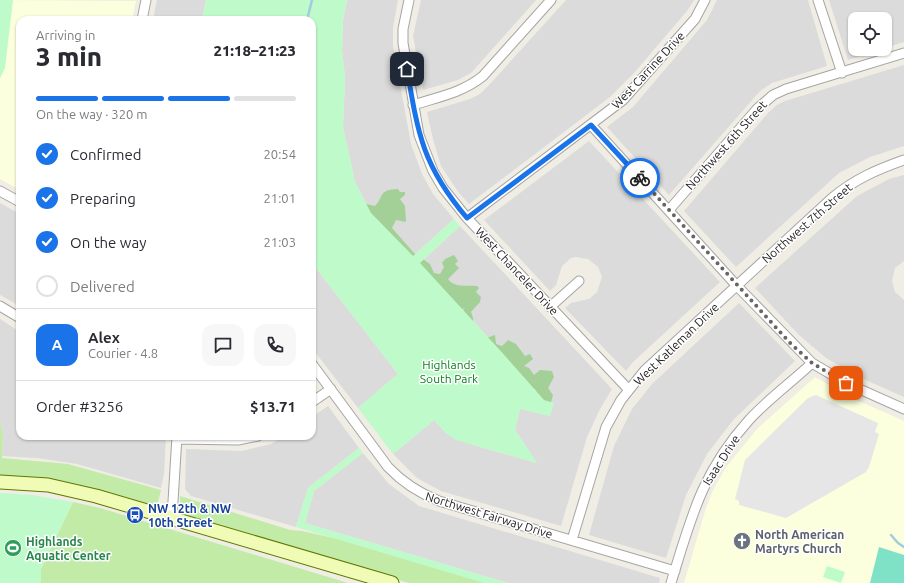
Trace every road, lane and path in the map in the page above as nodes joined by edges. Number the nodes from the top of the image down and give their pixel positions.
1 (146, 0) edge
2 (409, 0) edge
3 (551, 0) edge
4 (705, 0) edge
5 (818, 0) edge
6 (143, 16) edge
7 (904, 53) edge
8 (842, 73) junction
9 (413, 105) junction
10 (591, 125) junction
11 (904, 160) edge
12 (0, 191) edge
13 (16, 200) edge
14 (669, 210) junction
15 (467, 218) junction
16 (579, 281) dead end
17 (737, 286) junction
18 (0, 306) edge
19 (550, 307) junction
20 (16, 316) edge
21 (812, 363) junction
22 (316, 369) edge
23 (331, 389) junction
24 (629, 390) junction
25 (316, 399) edge
26 (904, 409) edge
27 (177, 440) edge
28 (0, 482) edge
29 (172, 518) junction
30 (572, 540) junction
31 (675, 571) junction
32 (392, 583) edge
33 (671, 583) edge

1 - 6 street
2 - 9 street, West Chanceler Drive
3 - 9 street
4 - 10 street, West Carrine Drive
5 - 8 street
7 - 8 street, Northwest 6th Street
8 - 14 street, Northwest 6th Street
9 - 15 street, West Chanceler Drive
10 - 14 street
10 - 15 street, West Carrine Drive
11 - 17 street, Northwest 7th Street
12 - 13 street
14 - 17 street
15 - 19 street, West Chanceler Drive
16 - 19 street
17 - 21 street
17 - 24 street, West Katleman Drive
18 - 20 street
19 - 24 street, West Chanceler Drive
21 - 26 street
21 - 31 street, Isaac Drive
22 - 23 street, Northwest Fairway Drive
23 - 25 street
23 - 30 street, Northwest Fairway Drive
24 - 30 street, West Katleman Drive
27 - 29 street
28 - 29 main road
29 - 32 main road
30 - 31 street, Northwest Fairway Drive
31 - 33 street, Isaac Drive

